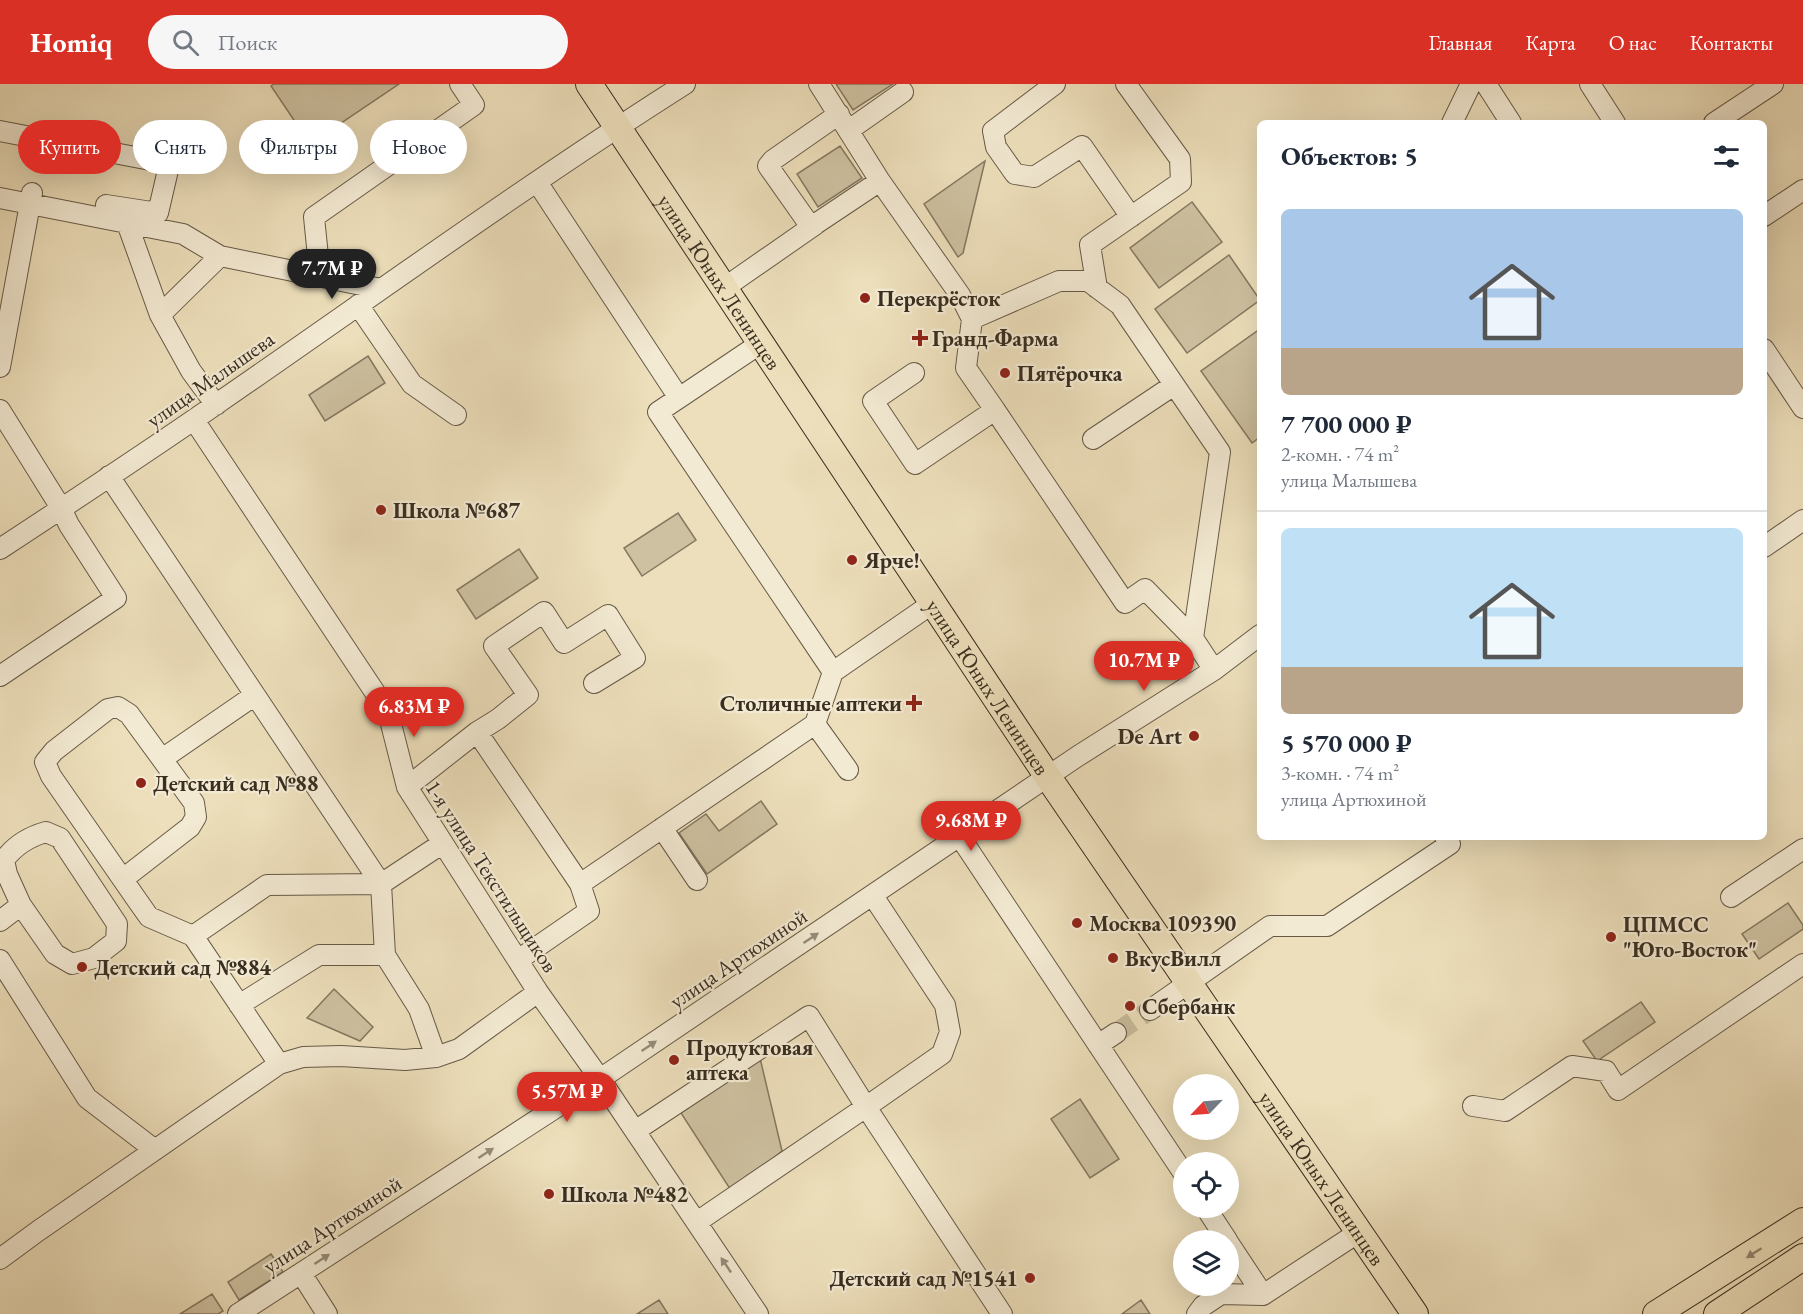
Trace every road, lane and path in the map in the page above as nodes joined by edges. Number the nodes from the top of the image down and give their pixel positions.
1 (460, 84) edge
2 (589, 84) edge
3 (685, 84) edge
4 (819, 84) edge
5 (1055, 84) edge
6 (1126, 84) edge
7 (1773, 84) edge
8 (1474, 85) edge
9 (1597, 87) edge
10 (903, 92) dead end
11 (1454, 120) edge
12 (1508, 120) edge
13 (1614, 120) edge
14 (1719, 120) edge
15 (844, 122) junction
16 (618, 127) junction
17 (0, 131) edge
18 (880, 181) junction
19 (537, 182) junction
20 (0, 186) edge
21 (1803, 190) edge
22 (0, 198) edge
23 (31, 198) junction
24 (1767, 214) edge
25 (1131, 217) junction
26 (127, 223) junction
27 (816, 224) junction
28 (220, 256) junction
29 (320, 276) junction
30 (724, 288) junction
31 (1097, 288) junction
32 (381, 289) junction
33 (358, 305) junction
34 (160, 315) junction
35 (972, 319) junction
36 (760, 343) junction
37 (1767, 354) edge
38 (0, 368) edge
39 (914, 373) dead end
40 (1174, 385) junction
41 (679, 398) junction
42 (216, 405) junction
43 (1803, 408) edge
44 (0, 410) edge
45 (995, 410) junction
46 (456, 415) dead end
47 (194, 420) junction
48 (7, 439) edge
49 (1093, 439) dead end
50 (110, 476) junction
51 (62, 508) junction
52 (1803, 520) edge
53 (1767, 545) edge
54 (0, 549) edge
55 (933, 603) junction
56 (1257, 636) edge
57 (1193, 638) junction
58 (1214, 670) junction
59 (833, 672) junction
60 (0, 676) edge
61 (594, 683) dead end
62 (255, 695) junction
63 (815, 724) junction
64 (477, 732) junction
65 (162, 759) junction
66 (848, 770) dead end
67 (1048, 777) junction
68 (407, 787) junction
69 (662, 828) junction
70 (960, 837) junction
71 (1447, 840) edge
72 (443, 843) junction
73 (1803, 849) edge
74 (123, 879) junction
75 (697, 880) dead end
76 (381, 884) junction
77 (580, 884) junction
78 (873, 896) junction
79 (1731, 897) dead end
80 (21, 905) junction
81 (0, 921) edge
82 (193, 936) junction
83 (385, 955) junction
84 (0, 960) edge
85 (518, 960) junction
86 (1803, 964) edge
87 (1189, 984) junction
88 (538, 992) junction
89 (239, 1005) junction
90 (1150, 1010) tunnel mouth
91 (1116, 1033) tunnel mouth
92 (1098, 1045) junction
93 (436, 1057) junction
94 (279, 1064) junction
95 (600, 1079) junction
96 (1473, 1106) dead end
97 (866, 1107) junction
98 (635, 1131) junction
99 (155, 1150) junction
100 (1173, 1158) edge
101 (1803, 1221) edge
102 (697, 1222) junction
103 (1359, 1232) junction
104 (1803, 1257) edge
105 (1239, 1258) edge
106 (0, 1259) edge
107 (301, 1273) junction
108 (1263, 1294) junction
109 (1203, 1311) edge
110 (238, 1314) edge
111 (327, 1314) edge
112 (758, 1314) edge
113 (1002, 1314) edge
114 (1415, 1314) edge
115 (1656, 1314) edge
116 (1717, 1314) edge

1 - 29 street
2 - 16 main road, улица Юных Ленинцев
3 - 16 street, улица Малышева
4 - 15 street
5 - 25 street
6 - 25 street
7 - 14 street
8 - 11 street
8 - 12 street
9 - 13 street
10 - 15 street
15 - 18 street
15 - 27 street
16 - 19 street, улица Малышева
16 - 30 main road, улица Юных Ленинцев
17 - 23 street
18 - 27 street
18 - 35 street
19 - 32 street, улица Малышева
19 - 41 street
20 - 23 street
21 - 24 street
22 - 23 street
23 - 26 street
23 - 38 street
25 - 31 street
26 - 28 street
26 - 34 street
27 - 30 street
28 - 29 street
28 - 34 street
29 - 32 street
30 - 36 main road, улица Юных Ленинцев
31 - 35 street
31 - 40 street
32 - 33 street, улица Малышева
33 - 42 street, улица Малышева
33 - 46 street
34 - 42 street
35 - 45 street
36 - 41 street
36 - 55 main road, улица Юных Ленинцев
37 - 43 street
39 - 45 street
40 - 49 street
40 - 57 street
41 - 59 street
42 - 47 street, улица Малышева
44 - 48 street
45 - 57 street
47 - 50 street, улица Малышева
47 - 68 street, 1-я улица Текстильщиков
48 - 51 street
50 - 51 street, улица Малышева
50 - 62 street
51 - 54 street, улица Малышева
51 - 60 street
52 - 53 street
55 - 59 street
55 - 67 main road, улица Юных Ленинцев
56 - 58 street, улица Артюхиной
57 - 58 street
58 - 67 street, улица Артюхиной
59 - 63 street
61 - 64 street
62 - 65 street
62 - 76 street
63 - 66 street
63 - 69 street
64 - 68 street
64 - 77 street
65 - 74 street
65 - 74 street
67 - 70 street, улица Артюхиной
67 - 87 main road, улица Юных Ленинцев
68 - 72 street, 1-я улица Текстильщиков
69 - 75 street
69 - 77 street
70 - 78 street, улица Артюхиной
70 - 92 street
71 - 87 street
72 - 76 street
72 - 85 street, 1-я улица Текстильщиков
73 - 79 street
74 - 82 street
76 - 82 street
76 - 83 street
77 - 85 street
95 -> 78 street, улица Артюхиной
78 - 97 street
80 - 80 street
80 - 81 street
82 - 89 street
83 - 89 street
83 - 93 street
84 - 99 street
85 - 88 street, 1-я улица Текстильщиков
86 - 96 street
87 - 90 street
87 - 103 main road, улица Юных Ленинцев
88 - 93 street
88 - 95 street, 1-я улица Текстильщиков
89 - 94 street
91 - 92 street
92 - 100 street
93 - 94 street
94 - 99 street
95 - 98 street, 1-я улица Текстильщиков
107 -> 95 street, улица Артюхиной
97 - 98 street
97 - 102 street
97 - 113 street
98 - 102 street, 1-я улица Текстильщиков
99 - 106 street
101 -> 115 main road
112 -> 102 street, 1-я улица Текстильщиков
103 - 108 street
103 - 114 main road, улица Юных Ленинцев
104 - 116 main road
105 - 108 street
107 - 110 street, улица Артюхиной
107 - 111 street
108 - 109 street

